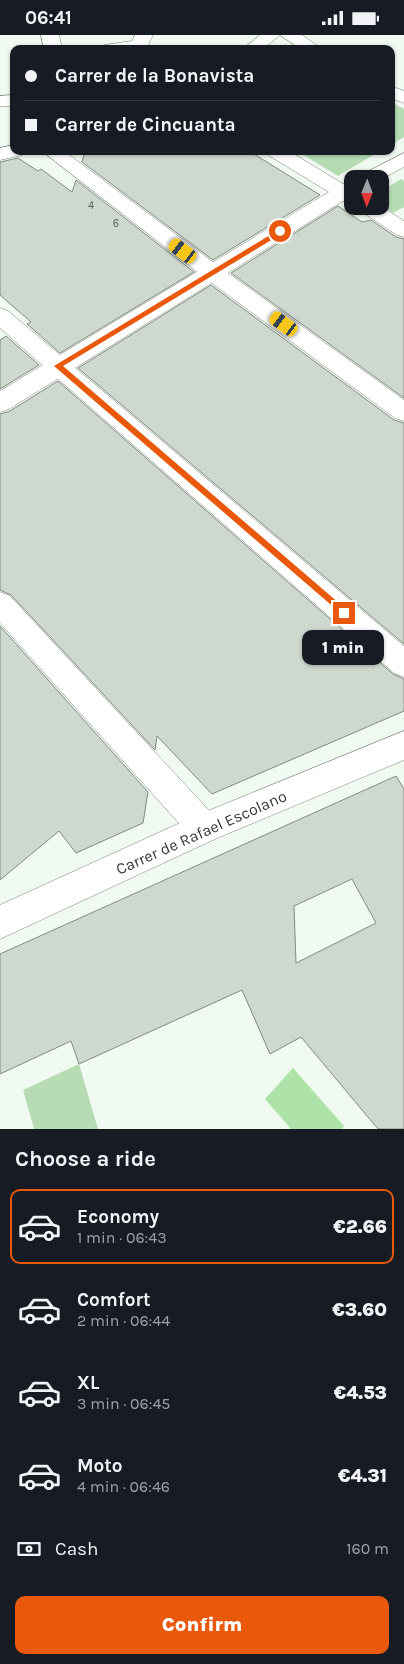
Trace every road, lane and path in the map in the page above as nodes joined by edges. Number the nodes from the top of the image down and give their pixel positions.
1 (271, 35) edge
2 (289, 35) edge
3 (257, 45) edge
4 (307, 45) edge
5 (55, 155) edge
6 (282, 155) edge
7 (404, 159) edge
8 (384, 170) edge
9 (344, 189) edge
10 (344, 195) edge
11 (380, 215) edge
12 (404, 230) edge
13 (213, 273) junction
14 (0, 316) edge
15 (58, 366) junction
16 (0, 403) edge
17 (404, 412) edge
18 (0, 604) edge
19 (404, 665) edge
20 (404, 745) edge
21 (204, 828) junction
22 (0, 922) edge

1 - 3 street
2 - 4 street
5 - 13 street
6 - 9 street
7 - 8 street
10 - 13 street
11 - 12 street
13 - 15 street
13 - 17 street
14 - 15 street
15 - 16 street
15 - 19 street
18 - 21 street
20 - 21 street, Carrer de Rafael Escolano
21 - 22 street, Carrer de Rafael Escolano

